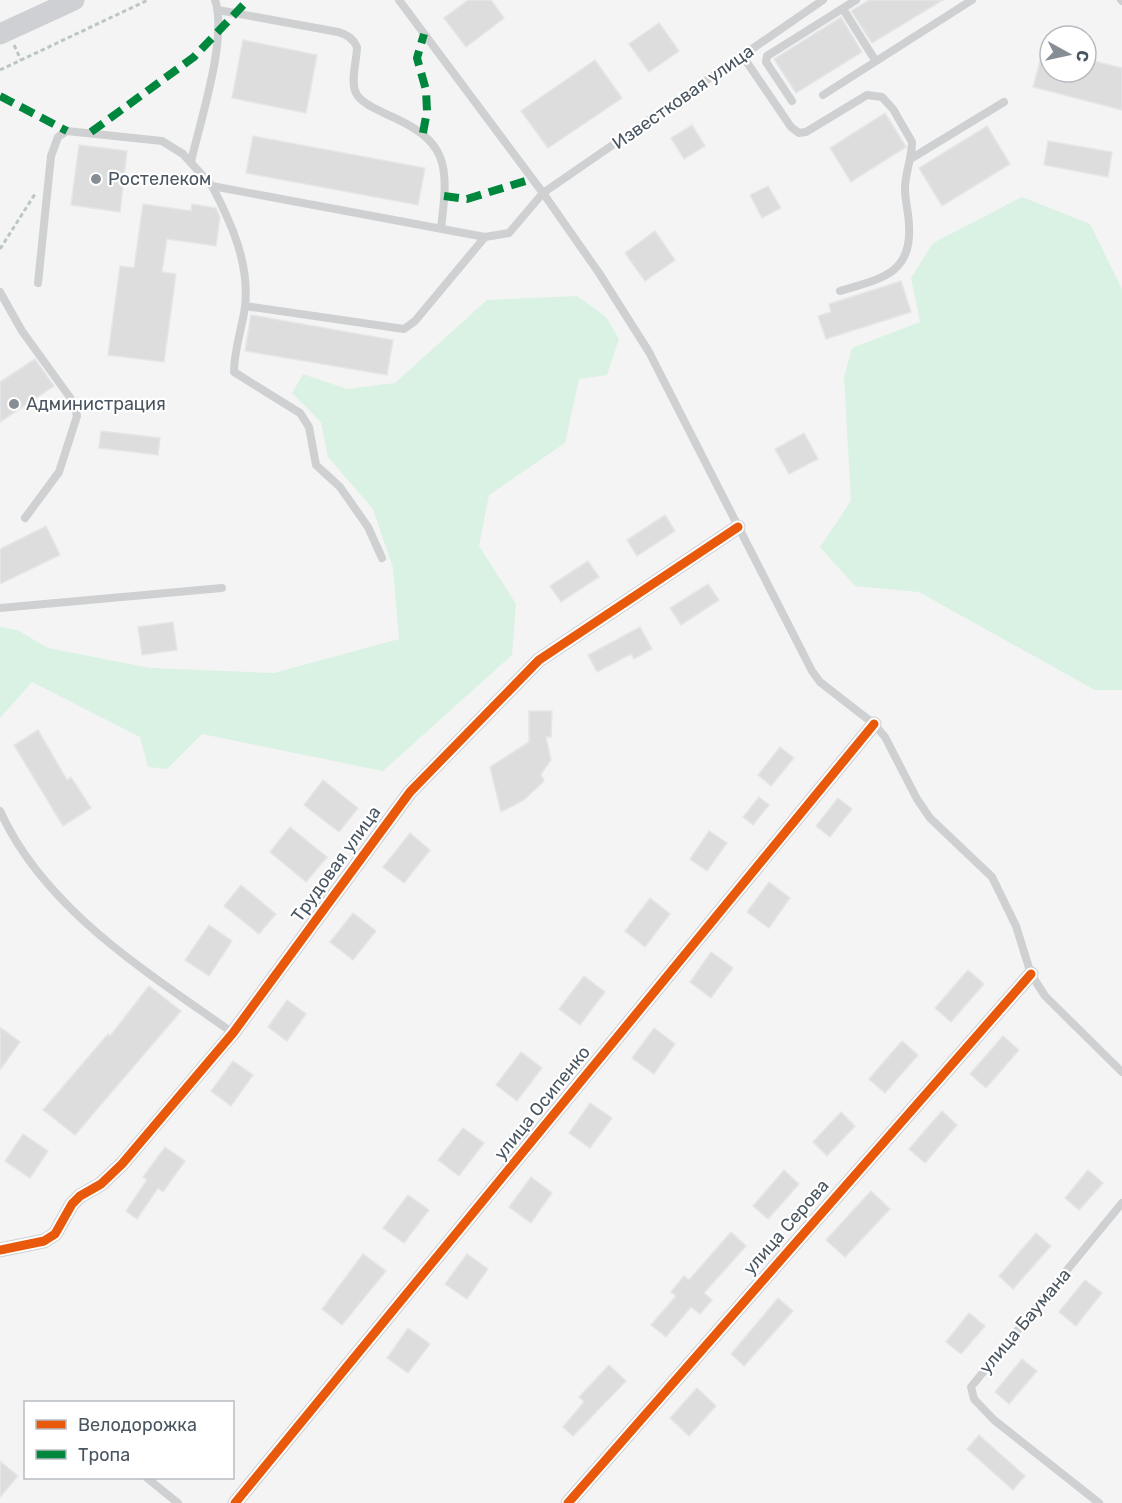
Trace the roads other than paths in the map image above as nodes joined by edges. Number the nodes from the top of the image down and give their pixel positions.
1 (74, 0) edge
2 (214, 0) edge
3 (399, 0) edge
4 (823, 0) edge
5 (856, 0) edge
6 (972, 0) edge
7 (843, 9) junction
8 (218, 10) junction
9 (0, 34) edge
10 (742, 56) junction
11 (875, 60) junction
12 (823, 94) dead end
13 (792, 101) dead end
14 (1004, 102) dead end
15 (912, 158) junction
16 (191, 162) junction
17 (212, 186) junction
18 (543, 193) junction
19 (441, 228) junction
20 (485, 237) junction
21 (38, 283) dead end
22 (840, 291) dead end
23 (0, 292) edge
24 (245, 306) junction
25 (25, 518) dead end
26 (738, 527) junction
27 (382, 558) dead end
28 (222, 588) dead end
29 (0, 608) edge
30 (874, 724) junction
31 (0, 811) edge
32 (1031, 974) junction
33 (232, 1033) junction
34 (1122, 1072) edge
35 (1122, 1203) edge
36 (0, 1250) edge
37 (148, 1479) edge
38 (178, 1503) edge
39 (235, 1503) edge
40 (568, 1503) edge
41 (1099, 1503) edge

1 - 9 main road
2 - 8 lane
3 - 18 lane
4 - 10 lane, Известковая улица
5 - 7 lane
6 - 11 lane
7 - 11 lane
7 - 13 lane
8 - 16 lane
8 - 19 lane
10 - 15 lane
10 - 18 lane, Известковая улица
11 - 12 lane
14 - 15 lane
15 - 22 lane
16 - 17 lane
16 - 21 lane
17 - 19 lane
17 - 24 lane
18 - 20 lane, Известковая улица
18 - 26 lane
19 - 20 lane
20 - 24 lane
23 - 25 lane
24 - 27 lane
26 - 30 lane
26 - 33 street, Трудовая улица
28 - 29 lane
30 - 32 lane
30 - 39 street, улица Осипенко
31 - 33 lane
32 - 34 lane
32 - 40 street, улица Серова
33 - 36 street, Трудовая улица
35 - 41 lane, улица Баумана
37 - 38 lane

